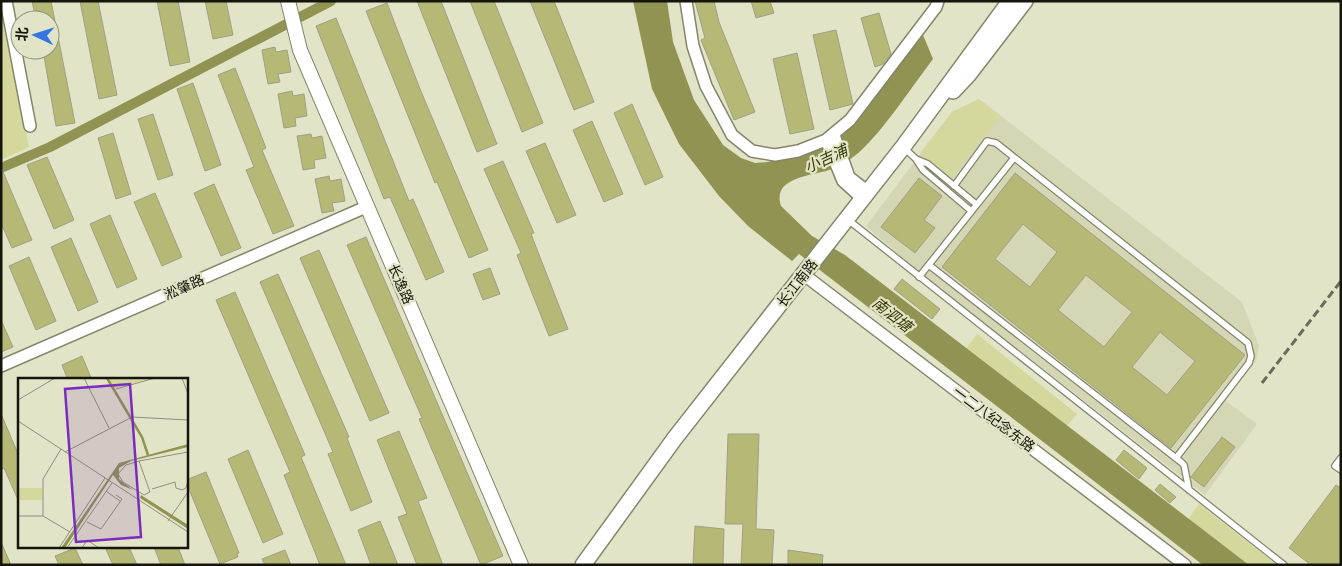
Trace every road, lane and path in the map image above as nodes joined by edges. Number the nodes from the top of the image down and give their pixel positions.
1 (6, 1) edge
2 (288, 1) edge
3 (686, 1) edge
4 (938, 1) edge
5 (1025, 1) edge
6 (1006, 2) edge
7 (30, 126) dead end
8 (918, 128) junction
9 (831, 142) junction
10 (902, 148) junction
11 (1014, 158) junction
12 (916, 159) junction
13 (954, 186) junction
14 (865, 196) junction
15 (976, 204) junction
16 (366, 207) junction
17 (970, 210) junction
18 (845, 222) junction
19 (929, 265) junction
20 (807, 269) junction
21 (919, 277) junction
22 (1, 366) edge
23 (1176, 458) junction
24 (1341, 458) edge
25 (1341, 470) edge
26 (1190, 490) junction
27 (521, 565) edge
28 (584, 565) edge
29 (1185, 565) edge
30 (1284, 565) edge

1 - 7 street
2 - 16 street, 长逸路
3 - 9 street
4 - 9 street
5 - 8 main road
6 - 8 main road, 长江南路
8 - 10 main road, 长江南路
9 - 14 street
10 - 12 lane
10 - 14 main road, 长江南路
11 - 13 lane
11 - 15 lane
11 - 23 lane
12 - 13 lane
12 - 17 lane
13 - 15 lane
14 - 18 main road, 长江南路
15 - 17 lane
16 - 22 street, 淞肇路
16 - 27 street, 长逸路
17 - 19 lane
18 - 20 main road, 长江南路
18 - 21 lane
19 - 21 lane
19 - 23 lane
20 - 28 main road, 长江南路
20 - 29 street, 一二八纪念东路
21 - 26 lane
23 - 26 lane
24 - 25 lane
26 - 30 lane

